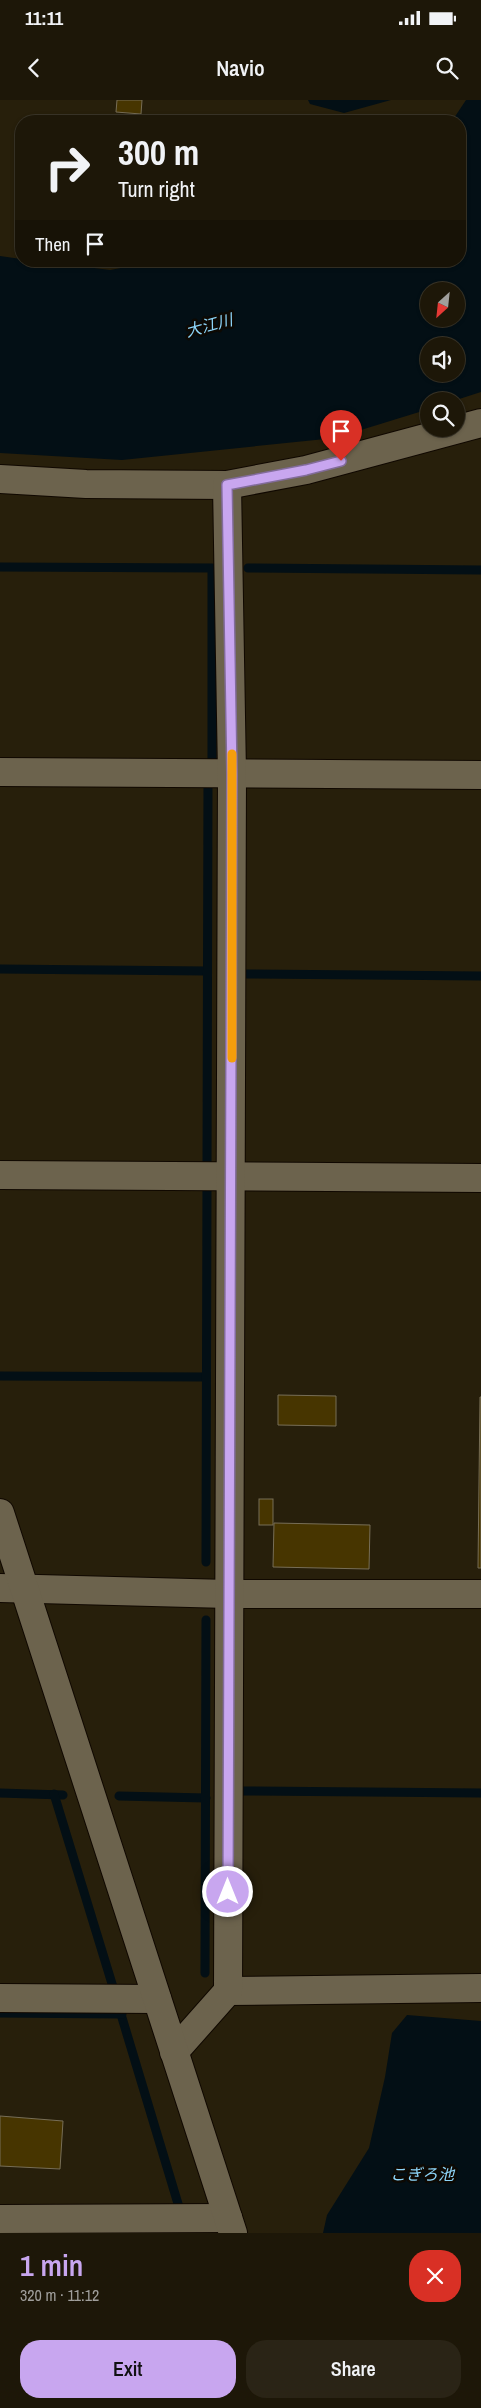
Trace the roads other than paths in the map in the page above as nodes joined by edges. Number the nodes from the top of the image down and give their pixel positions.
1 (481, 423) edge
2 (0, 479) edge
3 (227, 485) junction
4 (0, 772) edge
5 (232, 774) junction
6 (481, 775) edge
7 (0, 1174) edge
8 (231, 1176) junction
9 (481, 1178) edge
10 (0, 1513) edge
11 (13, 1588) edge
12 (228, 1594) junction
13 (481, 1594) edge
14 (481, 1988) edge
15 (228, 1991) junction
16 (0, 1998) edge
17 (156, 1999) junction
18 (174, 2052) junction
19 (0, 2219) edge
20 (231, 2225) edge

1 - 3 street
2 - 3 street
3 - 5 street
4 - 5 street
5 - 6 street
5 - 8 street
7 - 8 street
8 - 9 street
8 - 12 street
10 - 11 street
11 - 12 street
11 - 17 street
12 - 13 street
12 - 15 street
14 - 15 street
15 - 18 street
16 - 17 street
17 - 18 street
18 - 20 street
19 - 20 street

